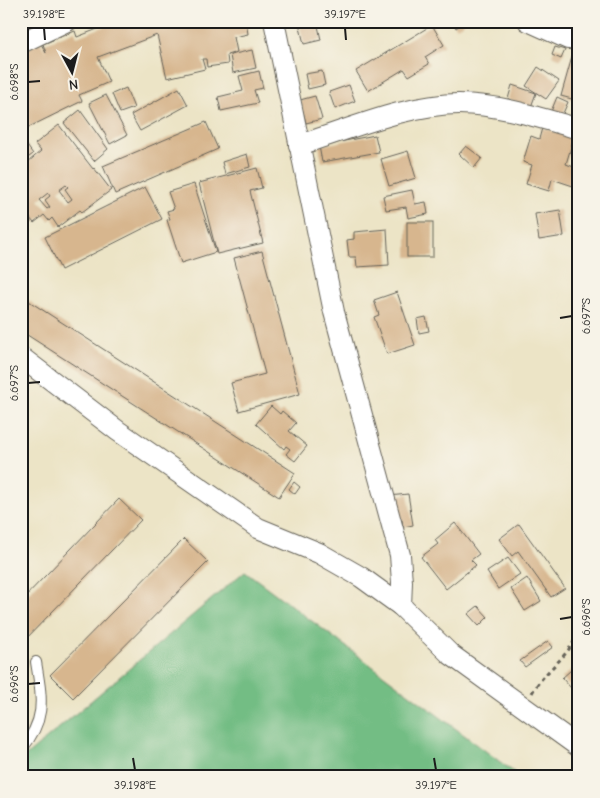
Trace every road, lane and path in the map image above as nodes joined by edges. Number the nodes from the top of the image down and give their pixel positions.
1 (67, 21) edge
2 (274, 21) edge
3 (528, 21) edge
4 (579, 39) edge
5 (21, 43) edge
6 (579, 129) edge
7 (299, 145) junction
8 (21, 357) edge
9 (401, 606) junction
10 (579, 631) edge
11 (36, 662) dead end
12 (527, 710) junction
13 (579, 747) edge
14 (21, 750) edge

1 - 5 street
2 - 7 street
3 - 4 street
6 - 7 street
7 - 9 street
8 - 9 street
9 - 12 street
10 - 12 path
11 - 14 lane
12 - 13 street

